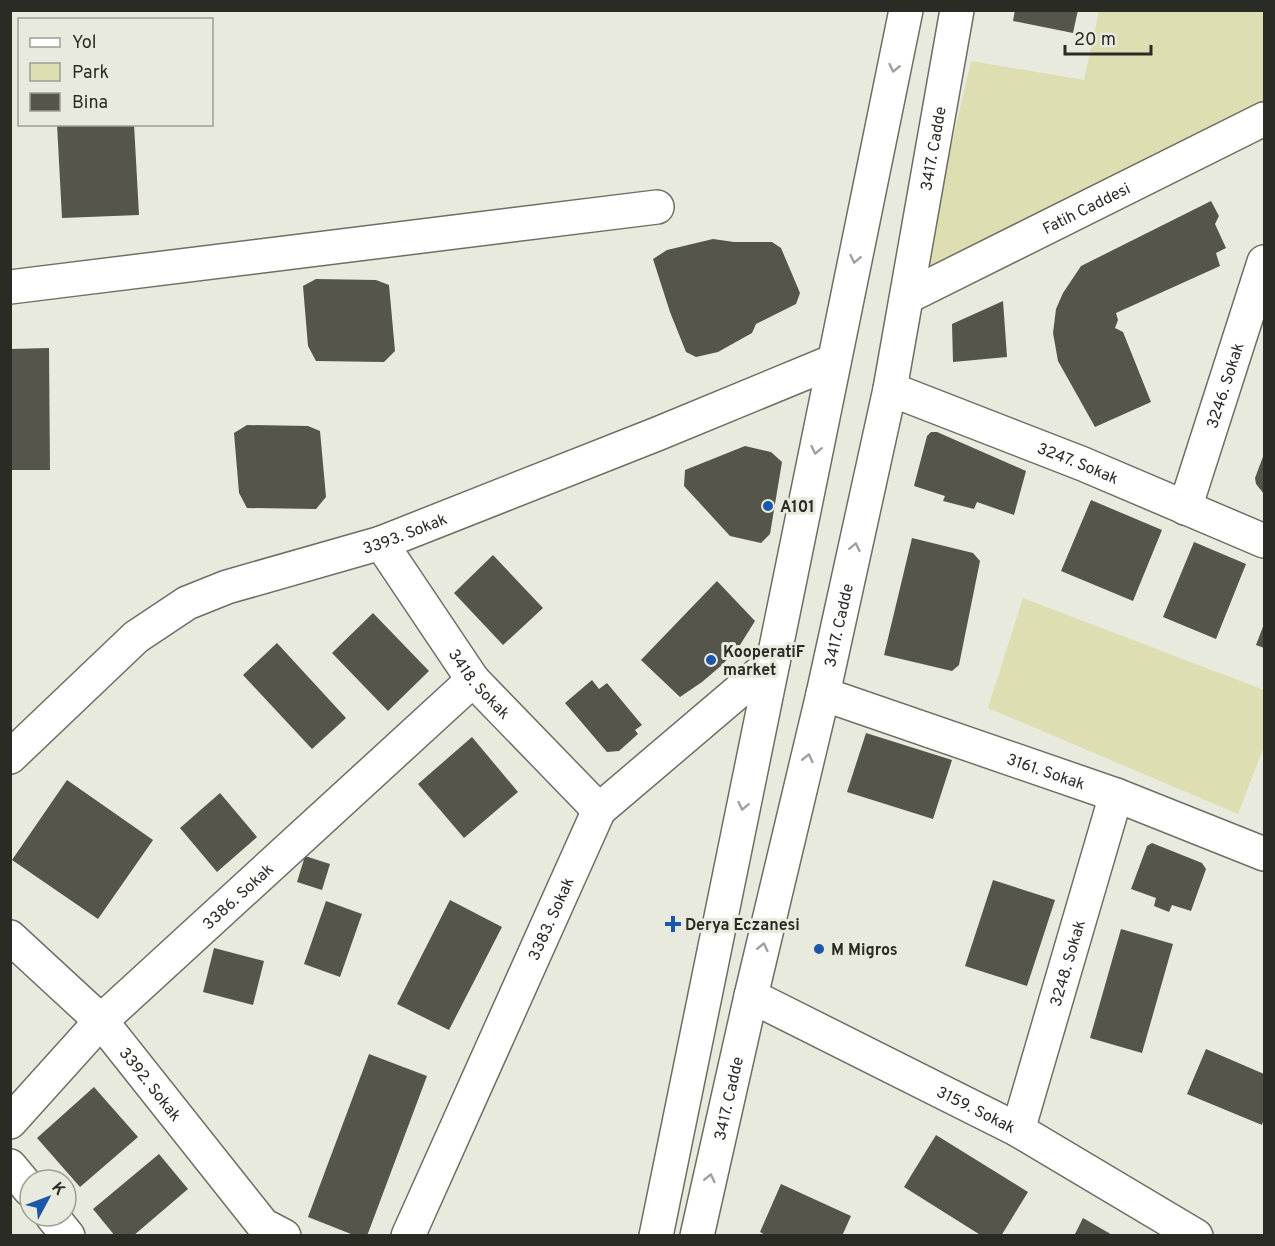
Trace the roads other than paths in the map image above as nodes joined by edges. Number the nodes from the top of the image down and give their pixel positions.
1 (906, 10) edge
2 (957, 10) edge
3 (1264, 119) edge
4 (657, 207) dead end
5 (1264, 262) edge
6 (10, 287) edge
7 (907, 297) junction
8 (834, 361) junction
9 (890, 389) junction
10 (1185, 508) junction
11 (1264, 541) edge
12 (381, 543) junction
13 (773, 662) junction
14 (473, 680) junction
15 (823, 694) junction
16 (10, 758) edge
17 (1116, 795) junction
18 (599, 810) junction
19 (1264, 854) edge
20 (10, 937) edge
21 (751, 996) junction
22 (100, 1022) junction
23 (10, 1122) edge
24 (1018, 1130) junction
25 (284, 1236) edge
26 (408, 1236) edge
27 (656, 1236) edge
28 (697, 1236) edge
29 (1196, 1236) edge

1 -> 8 street
2 - 7 street, 3417. Cadde
3 - 7 street, Fatih Caddesi
4 - 6 street
5 - 10 street, 3246. Sokak
7 - 9 street, 3417. Cadde
8 - 12 street, 3393. Sokak
8 -> 13 street
9 - 10 street, 3247. Sokak
15 -> 9 street, 3417. Cadde
10 - 11 street, 3247. Sokak
12 - 14 street, 3418. Sokak
12 - 16 street, 3393. Sokak
13 - 18 street, 3383. Sokak
13 -> 27 street
14 - 18 street, 3418. Sokak
14 - 22 street, 3386. Sokak
15 - 17 street, 3161. Sokak
21 -> 15 street, 3417. Cadde
17 - 19 street, 3161. Sokak
17 - 24 street, 3248. Sokak
18 - 26 street, 3383. Sokak
20 - 22 street, 3392. Sokak
21 - 24 street, 3159. Sokak
28 -> 21 street, 3417. Cadde
22 - 23 street, 3386. Sokak
22 - 25 street, 3392. Sokak
24 - 29 street, 3159. Sokak

